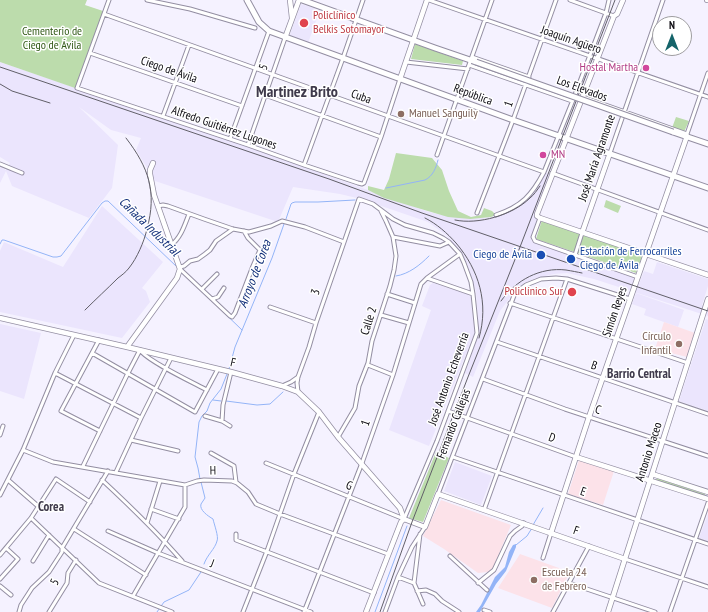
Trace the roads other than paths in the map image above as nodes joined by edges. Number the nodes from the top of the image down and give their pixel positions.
1 (109, 0) edge
2 (147, 0) edge
3 (247, 0) edge
4 (290, 0) edge
5 (299, 0) edge
6 (302, 0) edge
7 (363, 0) edge
8 (428, 0) edge
9 (492, 0) edge
10 (556, 0) edge
11 (570, 0) edge
12 (609, 0) edge
13 (623, 0) edge
14 (663, 0) edge
15 (606, 13) junction
16 (104, 14) junction
17 (614, 16) junction
18 (357, 19) junction
19 (485, 19) junction
20 (292, 20) junction
21 (255, 28) dead end
22 (269, 31) junction
23 (285, 38) junction
24 (542, 39) junction
25 (413, 40) junction
26 (189, 45) junction
27 (90, 53) junction
28 (590, 56) junction
29 (343, 58) junction
30 (598, 58) junction
31 (472, 61) junction
32 (406, 62) junction
33 (256, 69) junction
34 (468, 69) junction
35 (638, 72) junction
36 (708, 73) edge
37 (272, 75) junction
38 (529, 77) junction
39 (400, 79) junction
40 (175, 82) junction
41 (526, 85) junction
42 (266, 94) junction
43 (701, 94) junction
44 (330, 95) junction
45 (583, 97) junction
46 (708, 97) edge
47 (457, 100) junction
48 (572, 101) junction
49 (242, 106) junction
50 (624, 112) junction
51 (322, 115) junction
52 (163, 116) junction
53 (388, 116) junction
54 (513, 120) junction
55 (687, 135) junction
56 (443, 136) junction
57 (559, 136) junction
58 (381, 137) junction
59 (567, 138) junction
60 (230, 139) junction
61 (708, 144) edge
62 (248, 145) junction
63 (610, 153) junction
64 (437, 155) dead end
65 (500, 156) junction
66 (153, 163) dead end
67 (0, 164) edge
68 (304, 165) junction
69 (544, 172) junction
70 (22, 173) dead end
71 (552, 173) junction
72 (673, 175) junction
73 (708, 188) edge
74 (597, 190) junction
75 (360, 199) joint
76 (158, 206) junction
77 (380, 209) junction
78 (660, 212) junction
79 (478, 213) dead end
80 (189, 214) junction
81 (496, 215) dead end
82 (540, 218) junction
83 (233, 229) junction
84 (708, 230) edge
85 (244, 231) junction
86 (582, 233) junction
87 (393, 237) junction
88 (344, 242) junction
89 (449, 242) junction
90 (172, 245) junction
91 (460, 254) junction
92 (646, 254) junction
93 (575, 255) junction
94 (180, 268) junction
95 (217, 274) dead end
96 (708, 275) edge
97 (638, 277) junction
98 (427, 278) junction
99 (567, 279) junction
100 (224, 288) dead end
101 (202, 289) junction
102 (387, 294) junction
103 (473, 294) junction
104 (212, 299) junction
105 (630, 299) junction
106 (708, 299) edge
107 (415, 303) junction
108 (510, 303) junction
109 (270, 307) dead end
110 (381, 315) junction
111 (0, 318) edge
112 (553, 318) junction
113 (316, 323) junction
114 (409, 323) junction
115 (74, 335) junction
116 (99, 340) junction
117 (616, 340) junction
118 (496, 342) junction
119 (126, 347) junction
120 (140, 350) junction
121 (92, 353) junction
122 (539, 356) junction
123 (171, 358) junction
124 (688, 363) junction
125 (368, 365) junction
126 (166, 368) junction
127 (218, 369) junction
128 (231, 372) junction
129 (128, 373) junction
130 (55, 374) junction
131 (393, 375) junction
132 (298, 377) junction
133 (603, 378) junction
134 (482, 379) junction
135 (76, 384) junction
136 (282, 386) junction
137 (155, 389) junction
138 (207, 390) junction
139 (298, 392) junction
140 (525, 395) junction
141 (675, 403) junction
142 (113, 404) junction
143 (448, 411) junction
144 (318, 412) junction
145 (708, 414) edge
146 (205, 416) dead end
147 (467, 417) junction
148 (589, 417) junction
149 (141, 418) junction
150 (222, 421) junction
151 (3, 426) dead end
152 (230, 426) dead end
153 (100, 430) junction
154 (512, 434) junction
155 (0, 435) edge
156 (338, 437) junction
157 (131, 440) junction
158 (662, 441) junction
159 (23, 450) junction
160 (178, 451) dead end
161 (211, 453) dead end
162 (708, 456) edge
163 (453, 457) junction
164 (576, 457) junction
165 (266, 463) dead end
166 (362, 463) junction
167 (83, 466) junction
168 (108, 471) junction
169 (116, 472) junction
170 (498, 472) junction
171 (294, 474) junction
172 (652, 474) junction
173 (8, 480) junction
174 (102, 480) junction
175 (650, 480) junction
176 (160, 481) junction
177 (236, 482) junction
178 (185, 485) junction
179 (1, 489) edge
180 (708, 492) edge
181 (438, 494) junction
182 (0, 495) edge
183 (563, 495) junction
184 (349, 497) junction
185 (708, 499) edge
186 (90, 502) junction
187 (708, 503) edge
188 (39, 507) junction
189 (151, 509) junction
190 (484, 510) junction
191 (280, 514) junction
192 (31, 518) junction
193 (179, 519) junction
194 (404, 519) junction
195 (638, 520) junction
196 (147, 523) junction
197 (525, 524) junction
198 (425, 527) junction
199 (74, 529) junction
200 (108, 531) dead end
201 (550, 533) junction
202 (236, 534) dead end
203 (420, 534) junction
204 (48, 535) junction
205 (334, 535) junction
206 (695, 540) junction
207 (166, 542) junction
208 (708, 544) edge
209 (589, 546) junction
210 (6, 548) junction
211 (62, 548) junction
212 (267, 551) junction
213 (158, 553) junction
214 (388, 554) junction
215 (0, 555) edge
216 (450, 556) dead end
217 (543, 558) dead end
218 (625, 559) junction
219 (76, 560) junction
220 (33, 562) dead end
221 (183, 563) junction
222 (320, 572) junction
223 (146, 575) junction
224 (398, 577) junction
225 (682, 578) junction
226 (0, 579) edge
227 (478, 582) junction
228 (414, 583) junction
229 (570, 583) junction
230 (0, 586) edge
231 (708, 587) edge
232 (252, 589) junction
233 (487, 590) dead end
234 (417, 591) junction
235 (374, 592) junction
236 (11, 594) dead end
237 (133, 596) junction
238 (612, 598) junction
239 (424, 604) dead end
240 (484, 610) dead end
241 (305, 611) edge
242 (387, 611) edge
243 (19, 612) edge
244 (49, 612) edge
245 (172, 612) edge
246 (243, 612) edge
247 (311, 612) edge
248 (366, 612) edge
249 (459, 612) edge
250 (490, 612) edge
251 (554, 612) edge
252 (608, 612) edge
253 (655, 612) edge
254 (670, 612) edge

1 - 16 street
2 - 21 street
3 - 22 main road, República
4 - 20 street, 5
5 - 20 street, 5
6 - 18 main road, Los Elevados
7 - 18 street
8 - 19 street, Joaquín Agüero
8 - 25 street
9 - 19 street
10 - 24 street, 1
11 - 15 street
12 - 15 street
13 - 17 street
14 - 35 street, José María Agramonte
15 - 17 street
15 - 28 street
16 - 26 street, Cuba
16 - 27 street
17 - 30 street
18 - 25 main road, Los Elevados
18 - 29 street
19 - 24 street, Joaquín Agüero
19 - 31 street
20 - 23 street, 5
22 - 23 main road, República
22 - 33 street
23 - 29 main road, República
23 - 37 street, 5
24 - 28 street, Joaquín Agüero
24 - 38 street, 1
25 - 31 main road, Los Elevados
25 - 32 street
26 - 33 street, Cuba
26 - 40 street
27 - 40 street, Ciego de Ávila
27 - 52 street, Alfredo Guitiérrez Lugones
28 - 30 street, Joaquín Agüero
28 - 48 street
29 - 39 main road, República
29 - 44 street
30 - 35 street, Joaquín Agüero
30 - 45 street
31 - 34 street
31 - 38 street
31 - 41 street
31 - 55 main road, Los Elevados, bridge
32 - 34 street
32 - 39 street
33 - 37 street, Cuba
33 - 49 street
34 - 47 street
35 - 43 street, Joaquín Agüero
35 - 50 street, José María Agramonte
36 - 43 street, Simón Reyes
37 - 42 street, 5
37 - 44 street, Cuba
38 - 41 street, 1
39 - 47 main road, República
39 - 53 street
40 - 49 street, Ciego de Ávila
40 - 52 street
41 - 48 street
41 - 54 street, 1
42 - 51 street
42 - 62 street, 5
43 - 46 street, Joaquín Agüero
43 - 55 street, Simón Reyes
44 - 51 street
44 - 53 street, Cuba
45 - 50 street
45 - 59 street
47 - 54 main road, República
47 - 56 street
48 - 57 street
49 - 60 street
50 - 55 street
50 - 63 street, José María Agramonte
51 - 58 street
51 - 68 street
52 - 60 street, Alfredo Guitiérrez Lugones
53 - 56 street, Cuba
53 - 58 street
54 - 57 main road, República
54 - 65 street, 1
55 - 61 main road, Los Elevados
55 - 72 street, Simón Reyes
56 - 64 street
56 - 65 street, Cuba
57 - 59 main road, República
57 - 69 street
58 - 68 street, Alfredo Guitiérrez Lugones
59 - 63 main road, República
59 - 71 street
60 - 62 street, Alfredo Guitiérrez Lugones
62 - 68 street, Alfredo Guitiérrez Lugones
63 - 72 main road, República
63 - 74 street, José María Agramonte
65 - 69 street, Cuba
65 - 79 street, 1
66 - 76 street
67 - 70 street
69 - 81 street
71 - 74 street
71 - 82 street
72 - 73 main road, República
72 - 78 street, Simón Reyes
74 - 78 street
74 - 86 street, José María Agramonte
75 - 77 street, José Antonio Echeverría
75 - 88 street, 3
76 - 80 street
76 - 90 street
77 - 87 street, Calle 2
77 - 89 street, José Antonio Echeverría
78 - 84 street
78 - 92 street, Simón Reyes
80 - 83 street
80 - 90 street
82 - 86 street
82 - 93 street
83 - 85 street
83 - 94 street
85 - 88 street
85 - 104 street
86 - 92 street
86 - 93 street, José María Agramonte
87 - 89 street
87 - 102 street, Calle 2
88 - 113 street, 3
89 - 91 street, José Antonio Echeverría
90 - 94 street
91 - 98 street, 1
91 - 103 street, José Antonio Echeverría
92 - 96 street
92 - 97 street, Simón Reyes
93 - 97 street
94 - 101 street
94 - 119 street
95 - 101 street
97 - 105 street, Simón Reyes
98 - 103 street
98 - 107 street, 1
99 - 105 street, Fernando Callejas
99 - 108 street, Fernando Callejas
99 - 112 street
100 - 104 street
101 - 104 street
102 - 107 street
102 - 110 street, Calle 2
103 - 143 street, José Antonio Echeverría
105 - 117 street, Simón Reyes
106 - 124 street, Antonio Maceo
107 - 114 street, 1
108 - 112 street
108 - 118 street, Fernando Callejas
109 - 113 street
110 - 114 street
110 - 125 street, Calle 2
111 - 115 street, F
112 - 117 street
112 - 122 street
113 - 132 street, 3
114 - 131 street, 1
115 - 116 street, F
115 - 130 street
116 - 119 street, F
116 - 121 street
117 - 124 street
117 - 133 street, Simón Reyes
118 - 122 street, B
118 - 134 street, Fernando Callejas
119 - 120 street, F
120 - 123 street, F
120 - 126 street
120 - 129 street
121 - 129 street
121 - 135 street
122 - 133 street, B
122 - 140 street
123 - 126 street
123 - 127 street, F
124 - 141 street, Antonio Maceo
125 - 131 street
125 - 156 street, Calle 2
126 - 137 street
126 - 138 street
127 - 128 street, F
127 - 138 street
128 - 136 street, F
128 - 150 street
129 - 137 street
129 - 142 street
130 - 135 street
130 - 159 street
131 - 166 street, 1
132 - 136 street
132 - 139 street, 3
133 - 141 street, B
133 - 148 street, Simón Reyes
134 - 140 street, C
134 - 147 street, Fernando Callejas
135 - 142 street
135 - 153 street
136 - 139 street, F
137 - 138 street
137 - 149 street
139 - 144 street, F
140 - 148 street, C
140 - 154 street
141 - 145 street, B
141 - 158 street, Antonio Maceo
142 - 149 street
142 - 153 street
143 - 147 street, D
143 - 194 street, José Antonio Echeverría
144 - 156 street, F
144 - 171 street
146 - 150 street
147 - 154 street, D
147 - 163 street, Fernando Callejas
148 - 158 street, C
148 - 164 street, Simón Reyes
149 - 157 street
150 - 152 street
151 - 155 street
153 - 167 street
154 - 164 street, D
154 - 170 street
156 - 166 street, F
157 - 160 street
157 - 169 street
158 - 162 street, C
158 - 172 street, Antonio Maceo
159 - 167 street, H
159 - 173 street
161 - 177 street
163 - 170 street, E
163 - 181 street, Fernando Callejas
164 - 175 street, D
164 - 183 street, Simón Reyes
165 - 171 street, G
166 - 184 street, 1
166 - 194 street, F
167 - 168 street, H
168 - 169 street, H
168 - 174 street
169 - 176 street, H
170 - 183 street, E
170 - 190 street
171 - 184 street, G
171 - 191 street
172 - 175 street, Antonio Maceo
172 - 180 street
173 - 179 street
173 - 188 street
174 - 186 street
174 - 196 street
175 - 185 street, D
175 - 195 street, Antonio Maceo
176 - 178 street, H
176 - 189 street
177 - 178 street, H
177 - 191 street
178 - 193 street
179 - 182 street
181 - 190 street, F
181 - 198 street, Fernando Callejas
183 - 195 street, E
183 - 201 street, Simón Reyes
184 - 194 street, G
184 - 205 street, 1
186 - 188 street
186 - 199 street
187 - 206 street
188 - 192 street
189 - 193 street
189 - 196 street
190 - 197 street, F
191 - 205 street
191 - 212 street
192 - 204 street
192 - 210 street
193 - 207 street
194 - 198 street, G
194 - 214 street
195 - 206 street, E
195 - 218 street, Antonio Maceo
196 - 207 street
197 - 201 street, F
197 - 227 street
198 - 203 street, Fernando Callejas
199 - 211 street
199 - 223 street
200 - 213 street, J
201 - 209 street, F
201 - 217 street, Simón Reyes
202 - 212 street
203 - 224 street, Fernando Callejas
203 - 228 street
204 - 211 street
204 - 220 street
205 - 214 street
205 - 222 street, 1
206 - 208 street, E
206 - 225 street
207 - 213 street
207 - 221 street
209 - 218 street, F
209 - 229 street
210 - 215 street
210 - 226 street
211 - 219 street
211 - 243 street
212 - 222 street
212 - 232 street
213 - 221 street, J
213 - 223 street
214 - 235 street
216 - 227 street
218 - 225 street, F
218 - 238 street, Antonio Maceo
219 - 237 street
219 - 244 street, 5
221 - 232 street, J
222 - 235 street
222 - 241 street, 1
223 - 237 street
224 - 228 street
224 - 242 street, Fernando Callejas
225 - 231 street, F
225 - 254 street
227 - 233 street
228 - 234 street
229 - 238 street
229 - 251 street
230 - 236 street
232 - 241 street, J
232 - 246 street
234 - 239 street
234 - 249 street
235 - 248 street
237 - 245 street
238 - 252 street, Antonio Maceo
238 - 253 street
240 - 250 street
241 - 247 street, J

